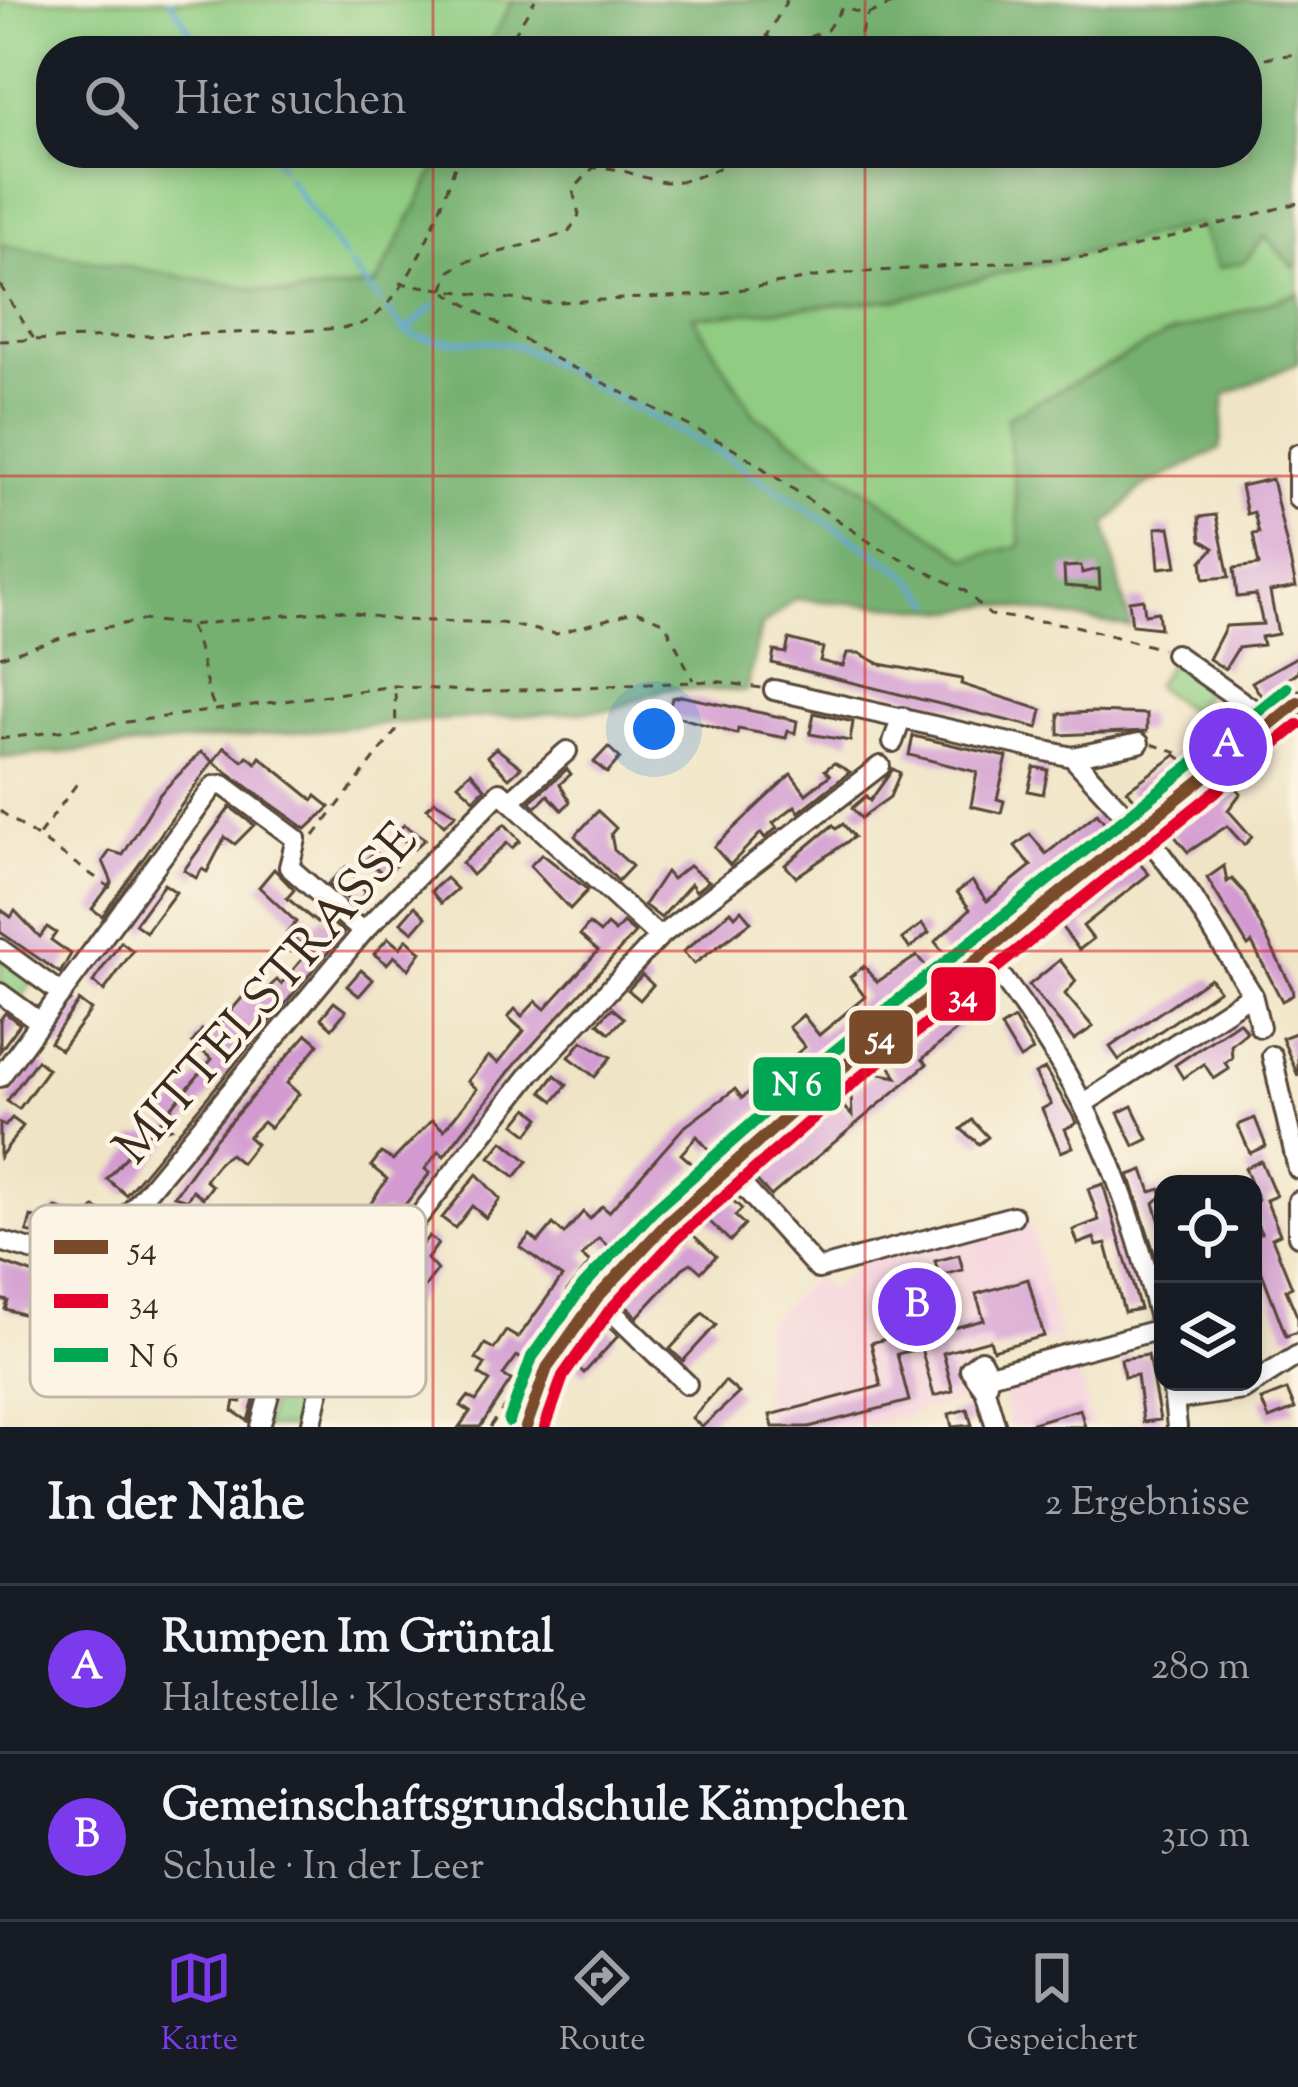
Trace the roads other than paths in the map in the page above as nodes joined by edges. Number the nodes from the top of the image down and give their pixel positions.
1 (1298, 454) edge
2 (1298, 499) edge
3 (1175, 654) road end
4 (775, 690) road end
5 (1298, 702) edge
6 (902, 717) junction
7 (1264, 730) junction
8 (893, 742) dead end
9 (1138, 743) road end
10 (567, 751) dead end
11 (1072, 757) junction
12 (880, 766) dead end
13 (510, 801) junction
14 (1140, 832) junction
15 (363, 932) junction
16 (659, 937) junction
17 (0, 949) edge
18 (986, 956) junction
19 (0, 993) edge
20 (62, 994) junction
21 (1252, 994) junction
22 (40, 1022) junction
23 (1260, 1027) dead end
24 (1272, 1056) dead end
25 (0, 1077) edge
26 (1288, 1078) edge
27 (1086, 1102) junction
28 (726, 1167) junction
29 (1298, 1168) edge
30 (136, 1205) edge
31 (426, 1205) edge
32 (1298, 1207) edge
33 (1013, 1216) dead end
34 (1298, 1236) edge
35 (0, 1241) edge
36 (30, 1250) edge
37 (596, 1296) junction
38 (1154, 1301) edge
39 (1154, 1335) edge
40 (1298, 1355) edge
41 (1262, 1378) edge
42 (687, 1384) dead end
43 (1174, 1391) edge
44 (268, 1397) edge
45 (317, 1397) edge
46 (260, 1427) edge
47 (311, 1427) edge
48 (526, 1427) edge
49 (996, 1427) edge
50 (1177, 1427) edge

1 - 2 street
3 - 7 street
4 - 6 street
5 - 7 main road
6 - 8 street
6 - 11 street
7 - 14 main road
9 - 11 street
10 - 13 street, MITTELSTRASSE
11 - 14 street
12 - 16 street
13 - 15 street, MITTELSTRASSE
13 - 16 street
14 - 18 main road
14 - 21 street
15 - 20 street
15 - 30 street, MITTELSTRASSE
16 - 31 street
17 - 20 street
18 - 27 street
18 - 28 main road
19 - 22 street
20 - 22 street
21 - 23 street
21 - 27 street
22 - 25 street
24 - 26 street
26 - 29 street
27 - 38 street
28 - 33 street
28 - 37 main road
32 - 34 street
35 - 36 street
37 - 42 street
37 - 48 main road
39 - 49 street
40 - 41 street
43 - 50 street
44 - 46 street
45 - 47 street

